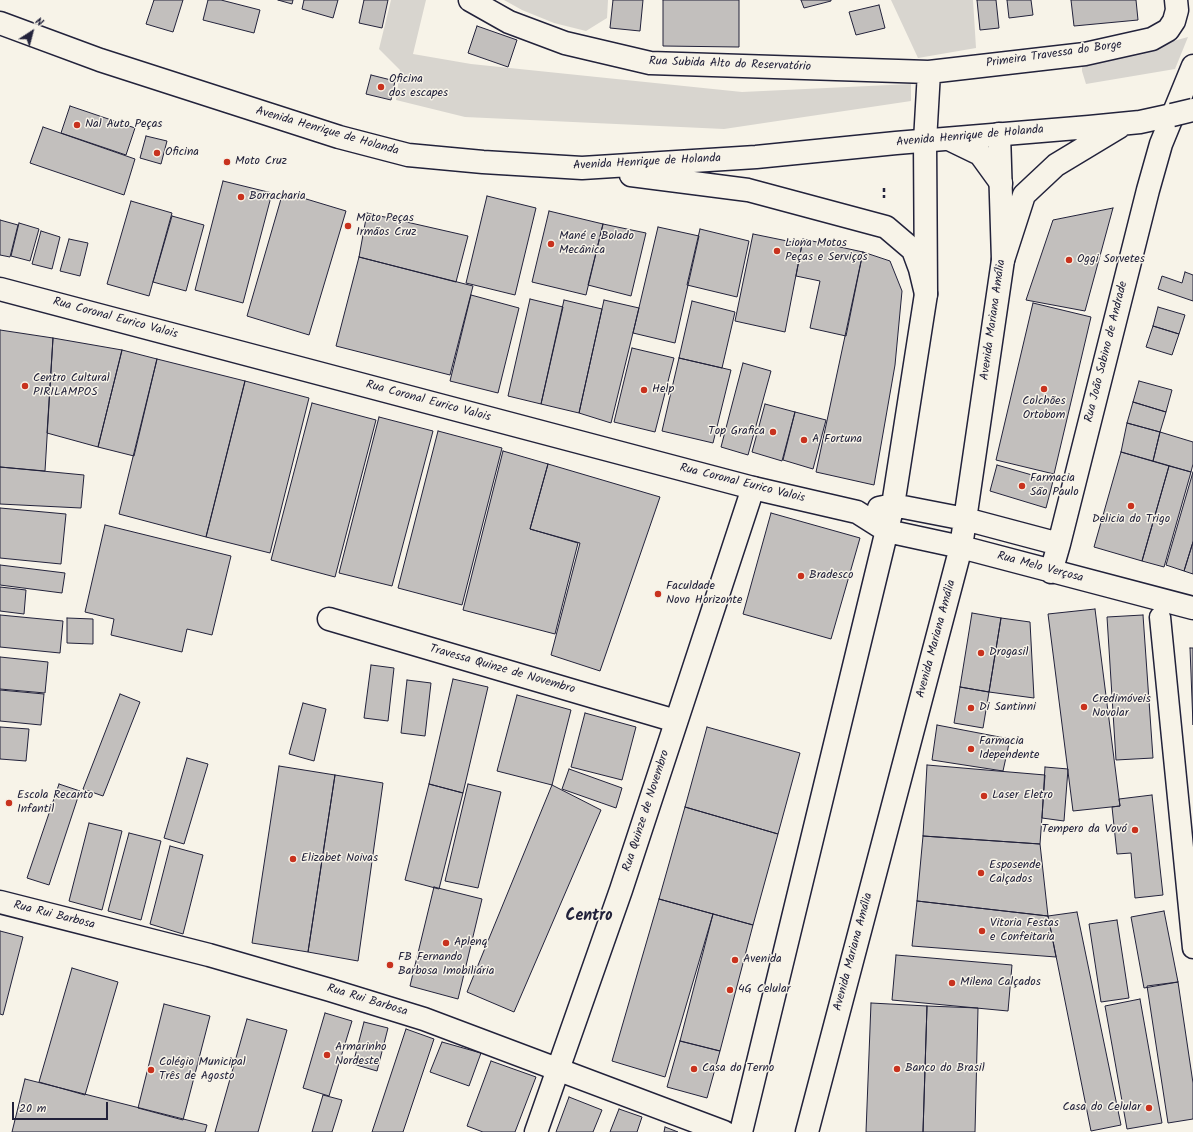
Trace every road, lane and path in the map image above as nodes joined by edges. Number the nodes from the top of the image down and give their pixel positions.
1 (470, 0) edge
2 (1176, 0) edge
3 (0, 23) edge
4 (1193, 66) edge
5 (929, 72) junction
6 (1193, 110) edge
7 (1133, 122) junction
8 (999, 134) junction
9 (949, 139) junction
10 (925, 141) junction
11 (582, 168) junction
12 (1001, 183) junction
13 (884, 188) dead end
14 (884, 200) dead end
15 (1003, 260) junction
16 (0, 289) edge
17 (926, 294) junction
18 (753, 488) junction
19 (893, 505) junction
20 (857, 512) junction
21 (965, 519) junction
22 (887, 531) junction
23 (1059, 544) junction
24 (961, 547) junction
25 (1051, 572) junction
26 (1193, 608) edge
27 (1160, 617) dead end
28 (329, 619) dead end
29 (676, 721) junction
30 (0, 902) edge
31 (1193, 948) edge
32 (558, 1068) junction
33 (536, 1132) edge
34 (724, 1132) edge
35 (741, 1132) edge
36 (807, 1132) edge

1 - 5 main road, Rua Subida Alto do Reservatório
2 - 5 main road, Primeira Travessa do Borge
3 - 11 main road, Avenida Henrique de Holanda
4 - 23 main road, Rua João Sabino de Andrade
5 - 10 main road
6 - 7 main road, Avenida Henrique de Holanda, bridge
7 - 8 main road, Avenida Henrique de Holanda
7 - 15 main road
8 - 9 main road, Avenida Henrique de Holanda
8 - 12 main road, Avenida Mariana Amália
9 - 10 main road, Avenida Henrique de Holanda
9 - 12 main road
10 - 11 main road, Avenida Henrique de Holanda
10 - 17 main road
11 - 17 main road
12 - 15 main road, Avenida Mariana Amália
13 - 14 path
15 - 21 main road, Avenida Mariana Amália
16 - 18 main road, Rua Coronal Eurico Valois
17 - 19 main road
18 - 20 main road, Rua Coronal Eurico Valois
18 - 29 main road, Rua Quinze de Novembro
19 - 20 main road, Rua Coronal Eurico Valois
19 - 21 main road
19 - 22 main road
20 - 22 main road, Rua Coronal Eurico Valois
21 - 23 main road
21 - 24 main road, Avenida Mariana Amália
22 - 24 main road, Rua Melo Verçosa
22 - 35 main road
23 - 25 main road, Rua João Sabino de Andrade
24 - 25 main road, Rua Melo Verçosa
24 - 36 main road, Avenida Mariana Amália
25 - 26 main road, Rua Melo Verçosa
27 - 31 street
28 - 29 main road, Travessa Quinze de Novembro
29 - 32 main road, Rua Quinze de Novembro
30 - 32 main road, Rua Rui Barbosa
32 - 33 main road, Rua Quinze de Novembro
32 - 34 main road, Rua Rui Barbosa

